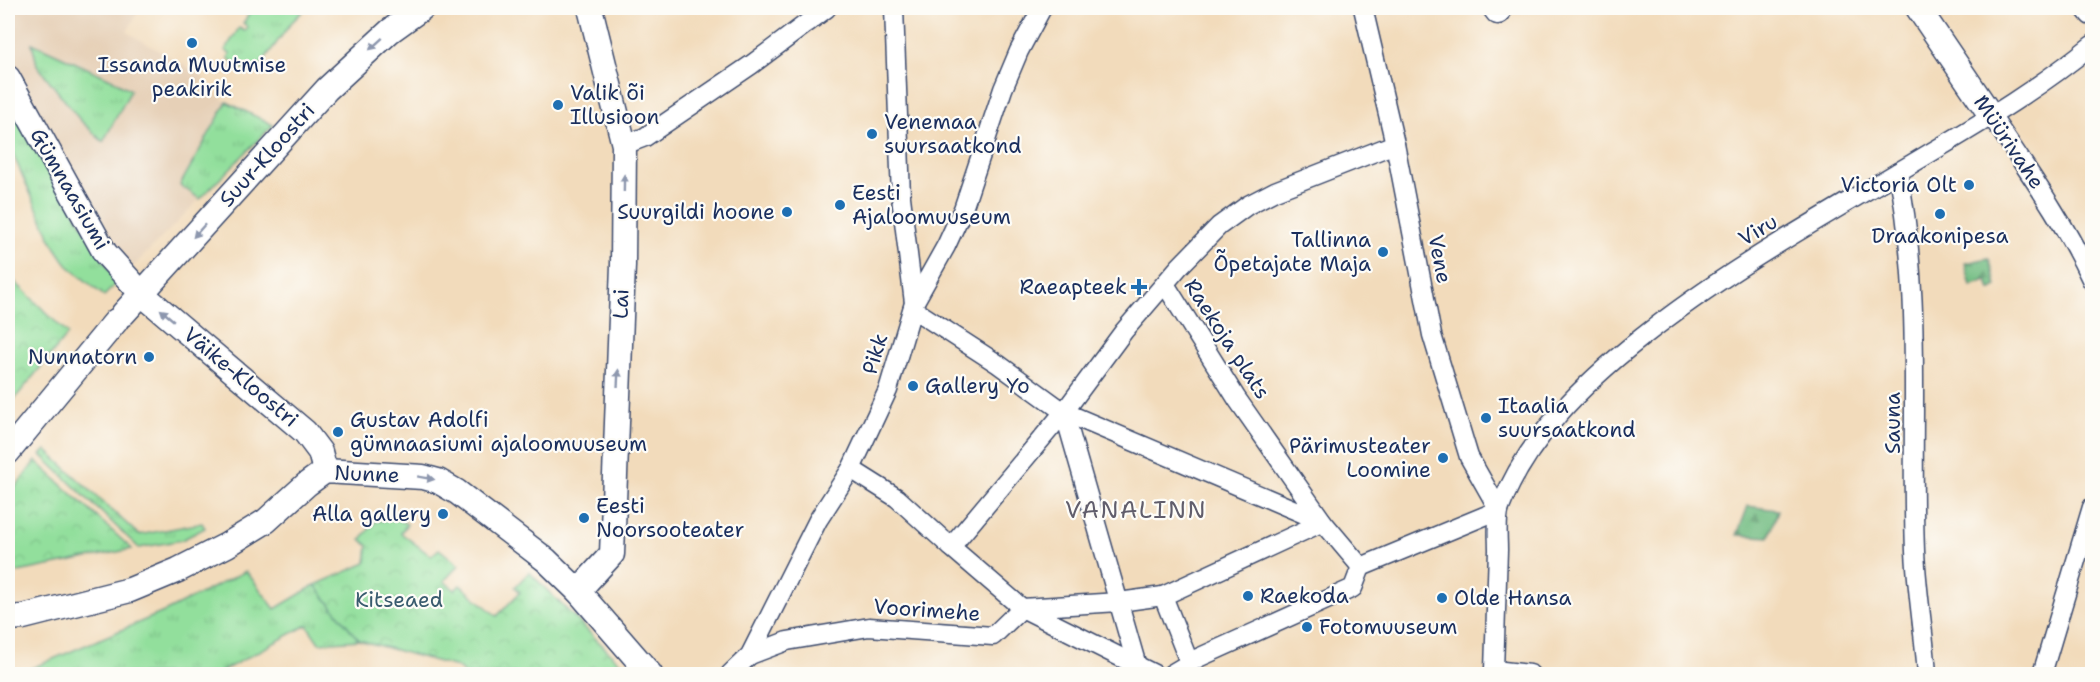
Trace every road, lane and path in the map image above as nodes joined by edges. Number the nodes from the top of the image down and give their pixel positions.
1 (422, 8) edge
2 (590, 8) edge
3 (827, 8) edge
4 (894, 8) edge
5 (1042, 8) edge
6 (1363, 8) edge
7 (1918, 8) edge
8 (2088, 8) edge
9 (2092, 13) edge
10 (2092, 45) edge
11 (8, 78) edge
12 (1992, 117) junction
13 (1395, 144) junction
14 (624, 145) junction
15 (1898, 172) junction
16 (2092, 281) edge
17 (1165, 284) junction
18 (142, 294) junction
19 (914, 306) junction
20 (1064, 411) junction
21 (8, 453) edge
22 (851, 469) junction
23 (326, 471) junction
24 (2092, 507) edge
25 (1499, 510) junction
26 (1323, 522) junction
27 (951, 547) junction
28 (1360, 567) junction
29 (578, 591) junction
30 (1162, 596) junction
31 (1119, 602) junction
32 (1022, 608) junction
33 (8, 618) edge
34 (750, 655) junction
35 (1181, 670) edge
36 (1140, 672) edge
37 (1492, 672) edge
38 (650, 675) edge
39 (730, 675) edge
40 (1530, 675) edge
41 (1927, 675) edge
42 (2042, 675) edge

1 -> 18 street, Suur-Kloostri
2 - 14 street, Lai
3 - 14 street
4 - 19 street, Pikk
5 - 19 street
6 - 13 street, Vene
7 - 12 street, Müürivahe
8 - 9 street
10 - 12 street, Viru
11 - 18 street, Gümnaasiumi
12 - 15 street, Viru
12 - 16 street, Müürivahe
13 - 17 street
13 - 25 street, Vene
29 -> 14 street, Lai
15 - 25 street, Viru
15 - 41 street, Sauna
17 - 20 street, Raekoja plats
17 - 26 street, Raekoja plats
18 - 21 street, Suur-Kloostri
23 -> 18 street, Väike-Kloostri
19 - 20 street
19 - 22 street, Pikk
20 - 26 street
20 - 27 street, Raekoja plats
20 - 31 street
22 - 27 street
22 - 34 street, Pikk
23 -> 29 street, Nunne
23 - 33 street, Nunne
24 - 42 street
25 - 28 street
25 - 37 street
26 - 28 street, Raekoja plats
26 - 30 street
27 - 32 street
28 - 35 street
29 - 38 street, Nunne
30 - 31 street
30 - 35 street
31 - 32 street
31 - 36 street
32 - 34 street, Voorimehe
32 - 36 street
34 - 39 street, Pikk
37 - 40 street

